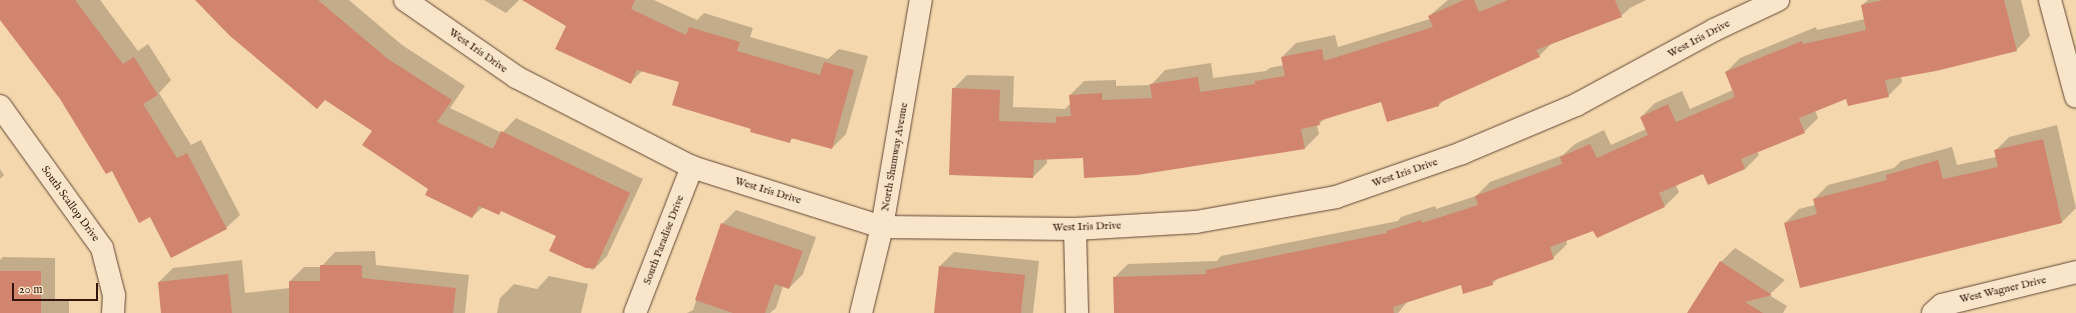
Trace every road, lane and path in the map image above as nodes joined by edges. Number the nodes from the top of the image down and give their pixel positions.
1 (405, 0) edge
2 (921, 0) edge
3 (1778, 0) edge
4 (2050, 0) edge
5 (2076, 97) edge
6 (0, 106) edge
7 (692, 167) junction
8 (882, 227) junction
9 (1075, 229) junction
10 (2076, 272) edge
11 (114, 313) edge
12 (635, 313) edge
13 (861, 313) edge
14 (1077, 313) edge
15 (1933, 313) edge

1 - 7 street, West Iris Drive
2 - 8 street, North Shumway Avenue
3 - 9 street, West Iris Drive
4 - 5 street
6 - 11 street, South Scallop Drive
7 - 8 street, West Iris Drive
7 - 12 street, South Paradise Drive
8 - 9 street, West Iris Drive
8 - 13 street, North Shumway Avenue
9 - 14 street
10 - 15 street, West Wagner Drive

